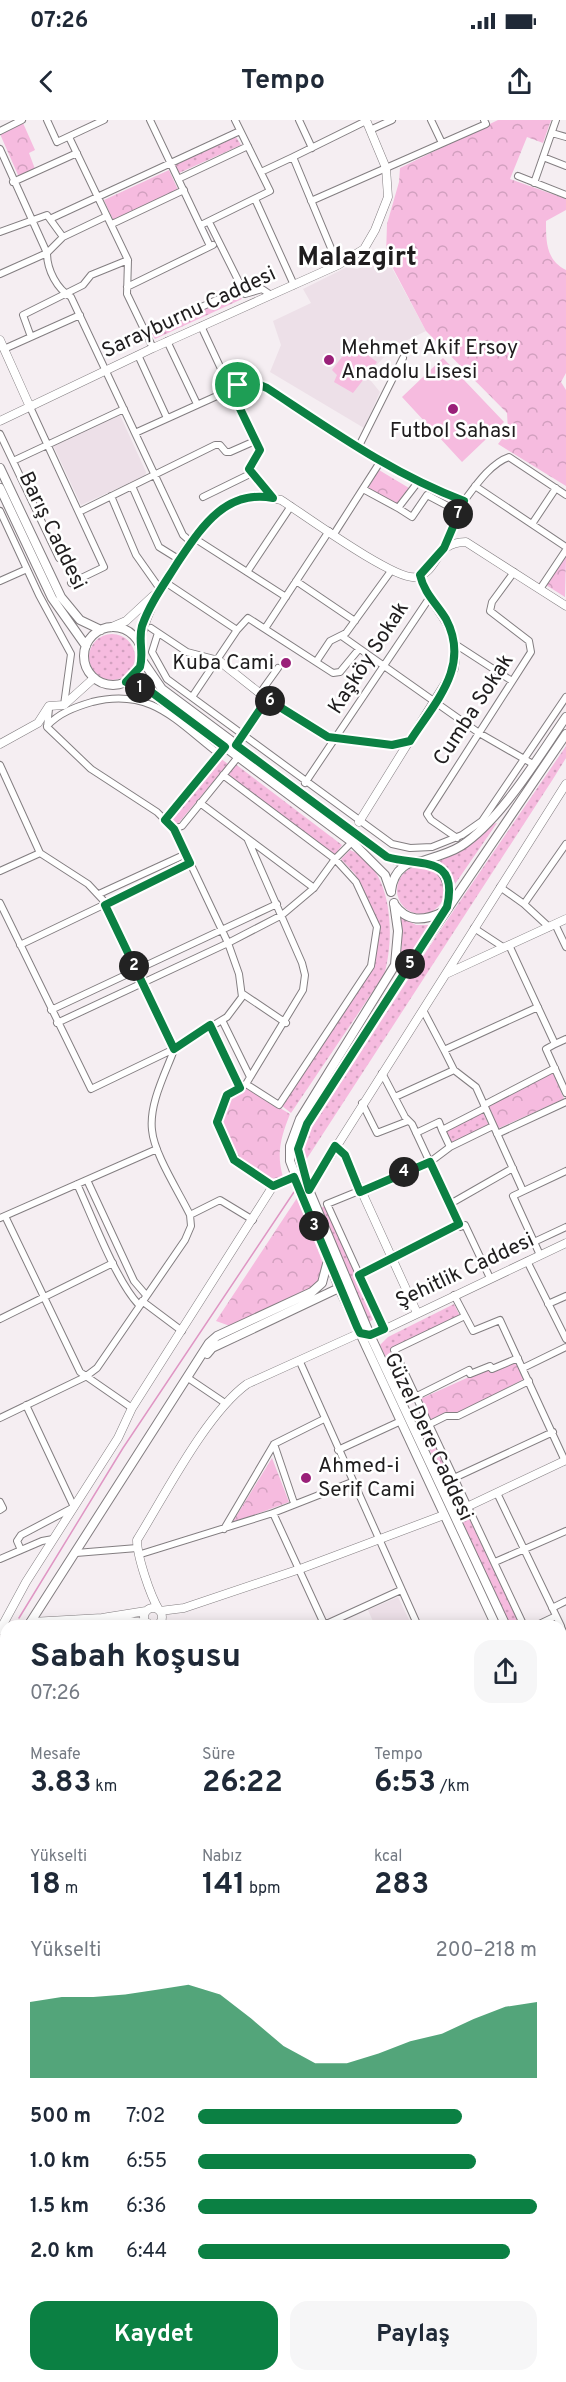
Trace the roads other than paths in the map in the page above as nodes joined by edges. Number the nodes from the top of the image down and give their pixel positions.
1 (22, 120) edge
2 (47, 120) edge
3 (104, 120) edge
4 (150, 120) edge
5 (235, 120) edge
6 (298, 120) edge
7 (366, 120) edge
8 (431, 120) edge
9 (484, 120) edge
10 (556, 120) edge
11 (388, 121) edge
12 (370, 130) junction
13 (0, 131) edge
14 (240, 131) junction
15 (552, 133) junction
16 (69, 136) junction
17 (566, 138) edge
18 (442, 143) junction
19 (248, 146) junction
20 (312, 148) junction
21 (0, 149) edge
22 (77, 153) junction
23 (543, 157) junction
24 (293, 158) junction
25 (171, 164) junction
26 (566, 166) edge
27 (386, 168) junction
28 (261, 172) junction
29 (518, 176) dead end
30 (178, 179) junction
31 (13, 182) junction
32 (534, 183) junction
33 (184, 190) junction
34 (566, 195) edge
35 (99, 198) junction
36 (255, 199) junction
37 (311, 201) junction
38 (107, 216) junction
39 (52, 218) junction
40 (30, 219) junction
41 (209, 222) junction
42 (112, 224) junction
43 (201, 225) junction
44 (0, 232) edge
45 (63, 237) junction
46 (219, 243) junction
47 (210, 246) junction
48 (47, 253) junction
49 (128, 260) junction
50 (338, 265) junction
51 (0, 274) edge
52 (294, 285) junction
53 (127, 287) junction
54 (242, 288) junction
55 (64, 293) junction
56 (271, 295) junction
57 (80, 315) junction
58 (201, 326) junction
59 (146, 333) junction
60 (31, 337) junction
61 (0, 340) edge
62 (167, 341) junction
63 (153, 348) junction
64 (4, 349) junction
65 (138, 355) junction
66 (403, 358) dead end
67 (106, 370) junction
68 (230, 388) junction
69 (197, 404) junction
70 (30, 407) junction
71 (124, 409) junction
72 (167, 418) junction
73 (0, 421) edge
74 (135, 433) junction
75 (0, 434) edge
76 (255, 441) junction
77 (48, 444) junction
78 (358, 448) junction
79 (13, 461) junction
80 (380, 462) junction
81 (0, 468) edge
82 (252, 473) junction
83 (155, 476) junction
84 (418, 482) junction
85 (132, 486) junction
86 (475, 486) junction
87 (0, 488) edge
88 (556, 488) junction
89 (363, 489) junction
90 (566, 495) edge
91 (111, 496) junction
92 (203, 496) dead end
93 (273, 498) junction
94 (464, 501) junction
95 (291, 506) junction
96 (398, 508) junction
97 (0, 511) edge
98 (79, 512) junction
99 (459, 512) junction
100 (532, 525) junction
101 (332, 533) junction
102 (193, 540) junction
103 (444, 548) junction
104 (566, 549) edge
105 (59, 558) dead end
106 (180, 560) junction
107 (27, 569) junction
108 (391, 571) junction
109 (247, 572) junction
110 (514, 572) junction
111 (420, 575) junction
112 (0, 581) edge
113 (296, 581) junction
114 (71, 583) dead end
115 (163, 585) junction
116 (540, 589) junction
117 (286, 597) junction
118 (430, 597) junction
119 (566, 606) edge
120 (355, 621) junction
121 (112, 627) junction
122 (266, 627) junction
123 (151, 628) dead end
124 (101, 630) junction
125 (237, 630) junction
126 (158, 633) junction
127 (343, 636) junction
128 (140, 644) junction
129 (455, 644) junction
130 (86, 646) junction
131 (359, 649) junction
132 (142, 660) junction
133 (218, 660) junction
134 (316, 662) junction
135 (384, 666) junction
136 (278, 668) dead end
137 (94, 678) junction
138 (512, 681) junction
139 (126, 682) junction
140 (260, 693) junction
141 (192, 697) junction
142 (566, 697) edge
143 (267, 699) junction
144 (435, 702) junction
145 (64, 705) junction
146 (49, 706) junction
147 (566, 717) edge
148 (47, 727) junction
149 (479, 733) junction
150 (566, 734) edge
151 (243, 735) junction
152 (336, 738) junction
153 (410, 741) junction
154 (0, 744) edge
155 (236, 745) junction
156 (225, 747) junction
157 (219, 754) junction
158 (238, 757) junction
159 (524, 758) junction
160 (533, 764) junction
161 (0, 765) edge
162 (223, 775) junction
163 (305, 783) junction
164 (566, 784) edge
165 (200, 803) junction
166 (165, 820) junction
167 (359, 822) junction
168 (174, 829) junction
169 (457, 838) junction
170 (248, 840) junction
171 (352, 842) junction
172 (566, 844) edge
173 (40, 853) junction
174 (186, 855) junction
175 (335, 859) junction
176 (422, 861) junction
177 (190, 863) junction
178 (408, 864) junction
179 (0, 871) edge
180 (500, 887) junction
181 (314, 888) junction
182 (391, 892) junction
183 (99, 894) junction
184 (0, 903) edge
185 (394, 903) junction
186 (277, 904) junction
187 (524, 904) junction
188 (105, 905) junction
189 (445, 910) junction
190 (282, 915) junction
191 (566, 919) edge
192 (552, 925) junction
193 (474, 928) junction
194 (222, 930) junction
195 (228, 943) junction
196 (20, 945) junction
197 (506, 946) junction
198 (566, 947) edge
199 (136, 971) junction
200 (445, 975) junction
201 (142, 983) junction
202 (243, 994) junction
203 (538, 1007) junction
204 (51, 1010) junction
205 (423, 1010) junction
206 (222, 1020) junction
207 (57, 1023) junction
208 (286, 1023) junction
209 (210, 1025) junction
210 (566, 1039) edge
211 (555, 1044) junction
212 (174, 1049) junction
213 (444, 1050) junction
214 (555, 1068) junction
215 (454, 1070) junction
216 (566, 1072) edge
217 (382, 1073) junction
218 (558, 1076) junction
219 (250, 1077) junction
220 (243, 1086) junction
221 (566, 1093) edge
222 (395, 1097) junction
223 (566, 1102) edge
224 (362, 1103) junction
225 (484, 1106) junction
226 (408, 1121) junction
227 (493, 1126) junction
228 (442, 1130) junction
229 (416, 1133) junction
230 (497, 1134) junction
231 (335, 1146) junction
232 (450, 1147) junction
233 (158, 1149) junction
234 (430, 1162) junction
235 (513, 1168) junction
236 (566, 1171) edge
237 (294, 1177) junction
238 (87, 1180) junction
239 (77, 1184) junction
240 (273, 1186) junction
241 (309, 1190) junction
242 (524, 1191) junction
243 (360, 1192) junction
244 (450, 1204) junction
245 (190, 1215) junction
246 (2, 1217) edge
247 (253, 1220) junction
248 (459, 1224) junction
249 (566, 1227) edge
250 (534, 1242) junction
251 (566, 1243) edge
252 (540, 1255) junction
253 (326, 1257) junction
254 (391, 1258) junction
255 (527, 1261) junction
256 (113, 1263) junction
257 (359, 1275) junction
258 (490, 1278) junction
259 (339, 1288) junction
260 (146, 1295) junction
261 (454, 1295) junction
262 (566, 1296) edge
263 (43, 1299) junction
264 (141, 1303) junction
265 (549, 1304) junction
266 (417, 1313) junction
267 (465, 1316) junction
268 (0, 1319) edge
269 (182, 1331) junction
270 (378, 1332) junction
271 (360, 1333) junction
272 (566, 1339) edge
273 (566, 1347) edge
274 (518, 1358) junction
275 (300, 1362) junction
276 (523, 1368) junction
277 (85, 1377) junction
278 (188, 1378) junction
279 (529, 1381) junction
280 (415, 1397) junction
281 (225, 1402) junction
282 (26, 1405) junction
283 (132, 1408) junction
284 (0, 1418) edge
285 (324, 1419) junction
286 (401, 1421) junction
287 (428, 1425) junction
288 (553, 1432) junction
289 (274, 1444) junction
290 (338, 1450) junction
291 (566, 1460) edge
292 (454, 1478) junction
293 (352, 1482) junction
294 (497, 1493) junction
295 (0, 1502) edge
296 (294, 1503) junction
297 (74, 1507) junction
298 (468, 1507) junction
299 (0, 1510) edge
300 (273, 1513) junction
301 (449, 1514) junction
302 (224, 1529) junction
303 (566, 1532) edge
304 (53, 1539) junction
305 (378, 1540) junction
306 (524, 1549) junction
307 (21, 1550) junction
308 (139, 1551) junction
309 (76, 1553) junction
310 (0, 1559) edge
311 (495, 1562) junction
312 (300, 1569) junction
313 (149, 1586) junction
314 (401, 1590) junction
315 (566, 1601) edge
316 (552, 1608) junction
317 (147, 1610) junction
318 (556, 1616) junction
319 (160, 1618) edge
320 (7, 1620) edge
321 (31, 1620) edge
322 (81, 1620) edge
323 (146, 1620) edge
324 (321, 1620) edge
325 (337, 1620) edge
326 (415, 1620) edge
327 (493, 1620) edge
328 (503, 1620) edge
329 (521, 1620) edge
330 (548, 1620) edge
331 (558, 1620) edge

1 - 13 street
2 - 16 street
3 - 16 street
4 - 25 street
5 - 14 street
6 - 20 street
7 - 12 street, Sarayburnu Caddesi
7 - 20 street
8 - 18 street
9 - 18 street
10 - 15 street
11 - 12 street
12 - 27 street, Sarayburnu Caddesi
14 - 19 street
14 - 25 street
15 - 17 street
15 - 23 street
16 - 22 street
18 - 27 street
19 - 28 street
19 - 30 street
20 - 24 street
21 - 31 street
22 - 31 street
22 - 35 street
23 - 26 street
23 - 32 street
24 - 28 street
24 - 37 street
25 - 30 street
25 - 35 street
27 - 37 street
27 - 50 street, Sarayburnu Caddesi
28 - 36 street
29 - 32 street
30 - 33 street
31 - 40 street
32 - 34 street
33 - 42 street
33 - 43 street
35 - 38 street
35 - 39 street
36 - 41 street
36 - 52 street
37 - 50 street
38 - 42 street
38 - 45 street
39 - 40 street
39 - 45 street
40 - 44 street
40 - 48 street
41 - 43 street
41 - 46 street
42 - 49 street
43 - 47 street
45 - 48 street
46 - 47 street
46 - 54 street
47 - 53 street
48 - 51 street
48 - 55 street
49 - 53 street
49 - 55 street
50 - 52 street, Sarayburnu Caddesi
52 - 56 street, Sarayburnu Caddesi
53 - 59 street
54 - 56 street
54 - 59 street
55 - 57 street
55 - 60 street
56 - 58 street, Sarayburnu Caddesi
57 - 60 street
57 - 67 street
58 - 62 street, Sarayburnu Caddesi
58 - 68 street
59 - 63 street
60 - 64 street
61 - 64 street
62 - 63 street, Sarayburnu Caddesi
62 - 69 street
63 - 65 street, Sarayburnu Caddesi
64 - 70 street
65 - 67 street, Sarayburnu Caddesi
65 - 72 street
66 - 78 street
67 - 70 street, Sarayburnu Caddesi
67 - 71 street
68 - 69 street
68 - 76 street
68 - 78 street
69 - 72 street
70 - 73 street, Sarayburnu Caddesi
70 - 77 street
71 - 74 street
71 - 77 street
72 - 74 street
74 - 83 street
75 - 79 street
76 - 82 street
76 - 83 street
77 - 79 street
77 - 98 street
78 - 80 street
79 - 105 street
80 - 84 street
80 - 89 street
81 - 124 main road, Barış Caddesi
82 - 92 street
82 - 93 street
83 - 85 street
83 - 102 street
84 - 94 street
84 - 96 street
85 - 91 street
85 - 106 street
86 - 88 street
86 - 94 street
86 - 100 street
87 - 130 main road, Barış Caddesi
88 - 90 street
88 - 100 street
89 - 96 street
89 - 101 street
91 - 98 street
91 - 115 street
93 - 95 street
93 - 102 street
94 - 99 street
95 - 101 street
95 - 109 street
96 - 99 street
97 - 107 street
98 - 114 street
99 - 103 street
100 - 104 street
101 - 108 street
101 - 113 street
102 - 106 street
102 - 109 street
103 - 110 street
103 - 111 street
104 - 116 street
106 - 115 street
107 - 112 street
107 - 145 street
108 - 111 street
108 - 120 street
109 - 117 street
110 - 116 street
110 - 138 street, Cumba Sokak
111 - 118 street
113 - 117 street
113 - 120 street
115 - 121 street
115 - 125 street
115 - 128 street
116 - 119 street
117 - 122 street
118 - 129 street
118 - 135 street, Kaşköy Sokak
120 - 127 street
121 - 124 main road
121 - 128 main road
122 - 125 street
122 - 134 street
123 - 126 street
124 - 130 main road
125 - 133 street
126 - 133 street
126 - 141 street
127 - 131 street
127 - 134 street
128 - 132 main road
129 - 138 street
129 - 144 street
130 - 137 main road
131 - 134 street
131 - 135 street
132 - 139 main road
132 - 155 main road
133 - 140 street
133 - 141 street
135 - 144 street
135 - 152 street, Kaşköy Sokak
136 - 140 street
137 - 139 main road
137 - 145 street
138 - 149 street, Cumba Sokak
139 - 156 main road
140 - 143 street
141 - 151 street
142 - 159 street
143 - 151 street
143 - 152 street
144 - 149 street
144 - 153 street
145 - 146 street
146 - 148 street
146 - 154 street
147 - 160 main road
148 - 157 street
148 - 166 street
149 - 159 street
149 - 169 street, Cumba Sokak
150 - 189 main road, Güzel Dere Caddesi
151 - 155 street
151 - 163 street
152 - 153 street
152 - 163 street, Kaşköy Sokak
153 - 167 street
155 - 178 main road
156 - 157 street
156 - 158 main road
157 - 166 street
158 - 162 street
158 - 171 main road
159 - 160 street
159 - 169 street
160 - 176 main road
161 - 173 street
162 - 165 street
162 - 175 street
163 - 167 street
164 - 180 street
165 - 168 street
165 - 170 street
166 - 168 street
167 - 169 street
168 - 174 street
170 - 181 street
170 - 186 street
171 - 175 street
171 - 182 main road
172 - 187 street
173 - 179 street
173 - 183 street
174 - 177 street
174 - 183 street
175 - 181 street
175 - 220 street
176 - 178 main road
176 - 189 main road
177 - 188 street
177 - 194 street
178 - 182 main road
180 - 187 street
180 - 193 street
181 - 190 street
182 - 185 main road
183 - 188 street
184 - 196 street
185 - 189 main road
185 - 237 main road, Güzel Dere Caddesi
186 - 190 street
186 - 194 street
187 - 192 street
188 - 196 street
188 - 199 street
189 - 241 main road, Güzel Dere Caddesi
190 - 195 street
190 - 208 street
191 - 192 street
192 - 197 street
192 - 198 street
193 - 197 street
193 - 200 street
194 - 195 street
194 - 199 street
195 - 201 street
195 - 202 street
196 - 204 street
197 - 200 street
197 - 203 street
199 - 201 street
199 - 204 street
200 - 205 street
201 - 207 street
201 - 212 street
202 - 206 street
202 - 208 street
203 - 211 street
203 - 213 street
204 - 207 street
205 - 213 street
205 - 217 street
206 - 209 street
206 - 219 street
207 - 212 street
208 - 219 street
209 - 212 street
209 - 220 street
210 - 211 street
211 - 214 street
212 - 233 street
213 - 215 street
214 - 218 street
214 - 225 street
215 - 222 street
215 - 225 street
216 - 218 street
217 - 222 street
217 - 224 street
218 - 221 street
219 - 220 street
220 - 240 street
222 - 226 street
223 - 230 street
224 - 226 street
224 - 231 street
225 - 227 street
225 - 228 street
226 - 229 street
227 - 230 street
227 - 232 street
228 - 229 street
228 - 232 street
229 - 234 street
230 - 235 street
231 - 241 street
231 - 243 street
232 - 234 street
233 - 238 street
233 - 245 street
234 - 243 street
234 - 244 street
235 - 242 street
235 - 244 street
236 - 242 street
237 - 240 street
237 - 253 main road, Güzel Dere Caddesi
238 - 239 street
238 - 260 street
239 - 246 street
239 - 256 street
240 - 247 street
241 - 270 main road, Güzel Dere Caddesi
242 - 250 street
243 - 254 street
243 - 257 street
244 - 248 street
245 - 247 street
245 - 260 street
246 - 263 street
247 - 269 street
248 - 254 street
248 - 258 street
249 - 250 street
250 - 252 street
251 - 252 street, Şehitlik Caddesi
252 - 255 street, Şehitlik Caddesi
253 - 259 main road, Güzel Dere Caddesi
253 - 278 main road
254 - 257 street
254 - 266 street
255 - 258 street, Şehitlik Caddesi
255 - 265 street
256 - 263 street
256 - 264 street
257 - 270 street
258 - 261 street, Şehitlik Caddesi
259 - 271 main road, Güzel Dere Caddesi
259 - 278 main road
260 - 264 street
261 - 266 street, Şehitlik Caddesi
261 - 267 street
262 - 265 street
263 - 268 street
263 - 277 street
264 - 269 street
264 - 277 street
265 - 272 street
266 - 270 street, Şehitlik Caddesi
267 - 274 street
267 - 280 street
269 - 283 street
270 - 271 street
270 - 301 main road, Güzel Dere Caddesi
271 - 275 street
271 - 286 main road, Güzel Dere Caddesi
273 - 276 street
274 - 276 street
274 - 280 street
275 - 281 street
275 - 285 street
276 - 279 street
277 - 282 street
277 - 283 street
278 - 281 street
278 - 309 main road
279 - 287 street
279 - 288 street
280 - 287 street
281 - 308 street
282 - 284 street
282 - 297 street
283 - 297 street
285 - 289 street
285 - 290 street
286 - 290 street
286 - 301 main road, Güzel Dere Caddesi
287 - 292 street
288 - 291 street
288 - 292 street
289 - 296 street
289 - 302 street
290 - 293 street
291 - 294 street
292 - 298 street
293 - 296 street
293 - 305 street
294 - 298 street
294 - 306 street
295 - 299 street
296 - 300 street
297 - 304 street
297 - 307 street
298 - 301 street
298 - 311 street
300 - 302 street
300 - 312 street
301 - 305 street
301 - 327 main road, Güzel Dere Caddesi
301 - 328 main road, Güzel Dere Caddesi
302 - 308 street
303 - 306 street
304 - 307 street
304 - 320 street
305 - 312 street
305 - 314 street
306 - 311 street
306 - 316 street
307 - 310 street
308 - 309 street
308 - 313 street
309 - 321 main road
311 - 329 street
312 - 319 street
312 - 324 street
313 - 317 street
313 - 319 street
314 - 325 street
314 - 326 street
315 - 316 street
316 - 318 street
317 - 319 street
317 - 322 street
317 - 323 street
318 - 330 street
318 - 331 street

